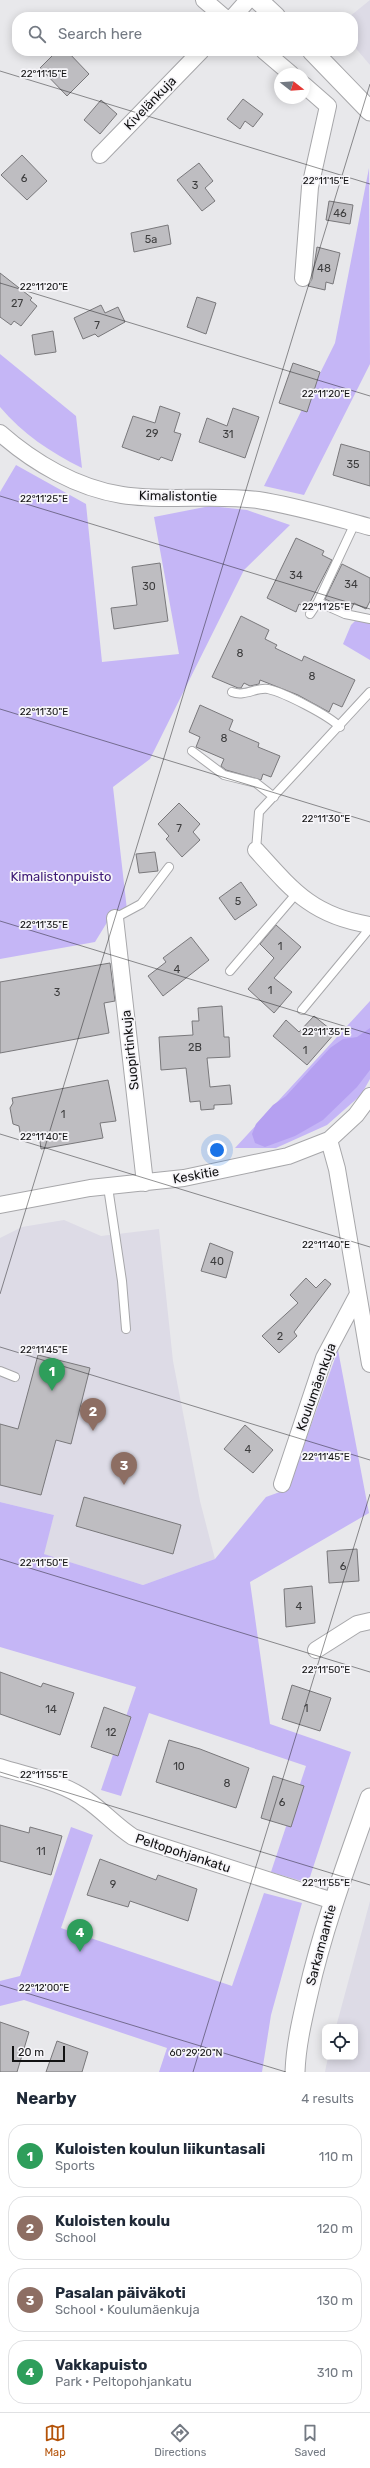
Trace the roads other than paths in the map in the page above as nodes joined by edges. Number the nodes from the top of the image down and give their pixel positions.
1 (204, 0) edge
2 (248, 0) edge
3 (258, 0) edge
4 (218, 12) edge
5 (237, 12) edge
6 (271, 12) edge
7 (196, 56) edge
8 (270, 56) edge
9 (317, 56) edge
10 (284, 68) edge
11 (310, 90) edge
12 (370, 111) edge
13 (100, 155) dead end
14 (302, 278) dead end
15 (0, 433) edge
16 (362, 525) edge
17 (318, 602) junction
18 (310, 614) dead end
19 (370, 620) edge
20 (232, 692) dead end
21 (370, 692) edge
22 (340, 727) junction
23 (192, 751) dead end
24 (274, 796) junction
25 (256, 850) joint
26 (169, 867) dead end
27 (296, 894) junction
28 (115, 918) joint
29 (370, 926) edge
30 (230, 971) dead end
31 (302, 1010) dead end
32 (370, 1096) edge
33 (329, 1140) junction
34 (145, 1183) junction
35 (108, 1187) junction
36 (0, 1205) edge
37 (358, 1294) junction
38 (126, 1329) dead end
39 (370, 1364) edge
40 (0, 1371) edge
41 (14, 1377) dead end
42 (282, 1484) dead end
43 (370, 1621) edge
44 (316, 1650) dead end
45 (0, 1767) edge
46 (370, 1798) edge
47 (333, 1901) junction
48 (295, 2072) edge

1 - 4 street
2 - 5 street
3 - 6 street
7 - 13 street, Kivelänkuja
8 - 10 street
9 - 12 street
11 - 14 street
15 - 16 street, Kimalistontie
16 - 17 lane
17 - 18 lane
17 - 19 lane
20 - 22 lane
21 - 22 lane
22 - 24 lane
23 - 24 lane
24 - 25 lane
25 - 27 street
26 - 28 lane
27 - 29 street
27 - 30 lane
28 - 34 street, Suopirtinkuja
29 - 31 lane
32 - 33 street, Keskitie
33 - 34 street, Keskitie
33 - 37 street
34 - 35 street, Keskitie
35 - 36 street, Keskitie
35 - 38 lane
37 - 39 street
37 - 42 street, Koulumäenkuja
40 - 41 lane
43 - 44 street
45 - 47 street, Peltopohjankatu
46 - 47 street, Sarkamaantie
47 - 48 street, Sarkamaantie

